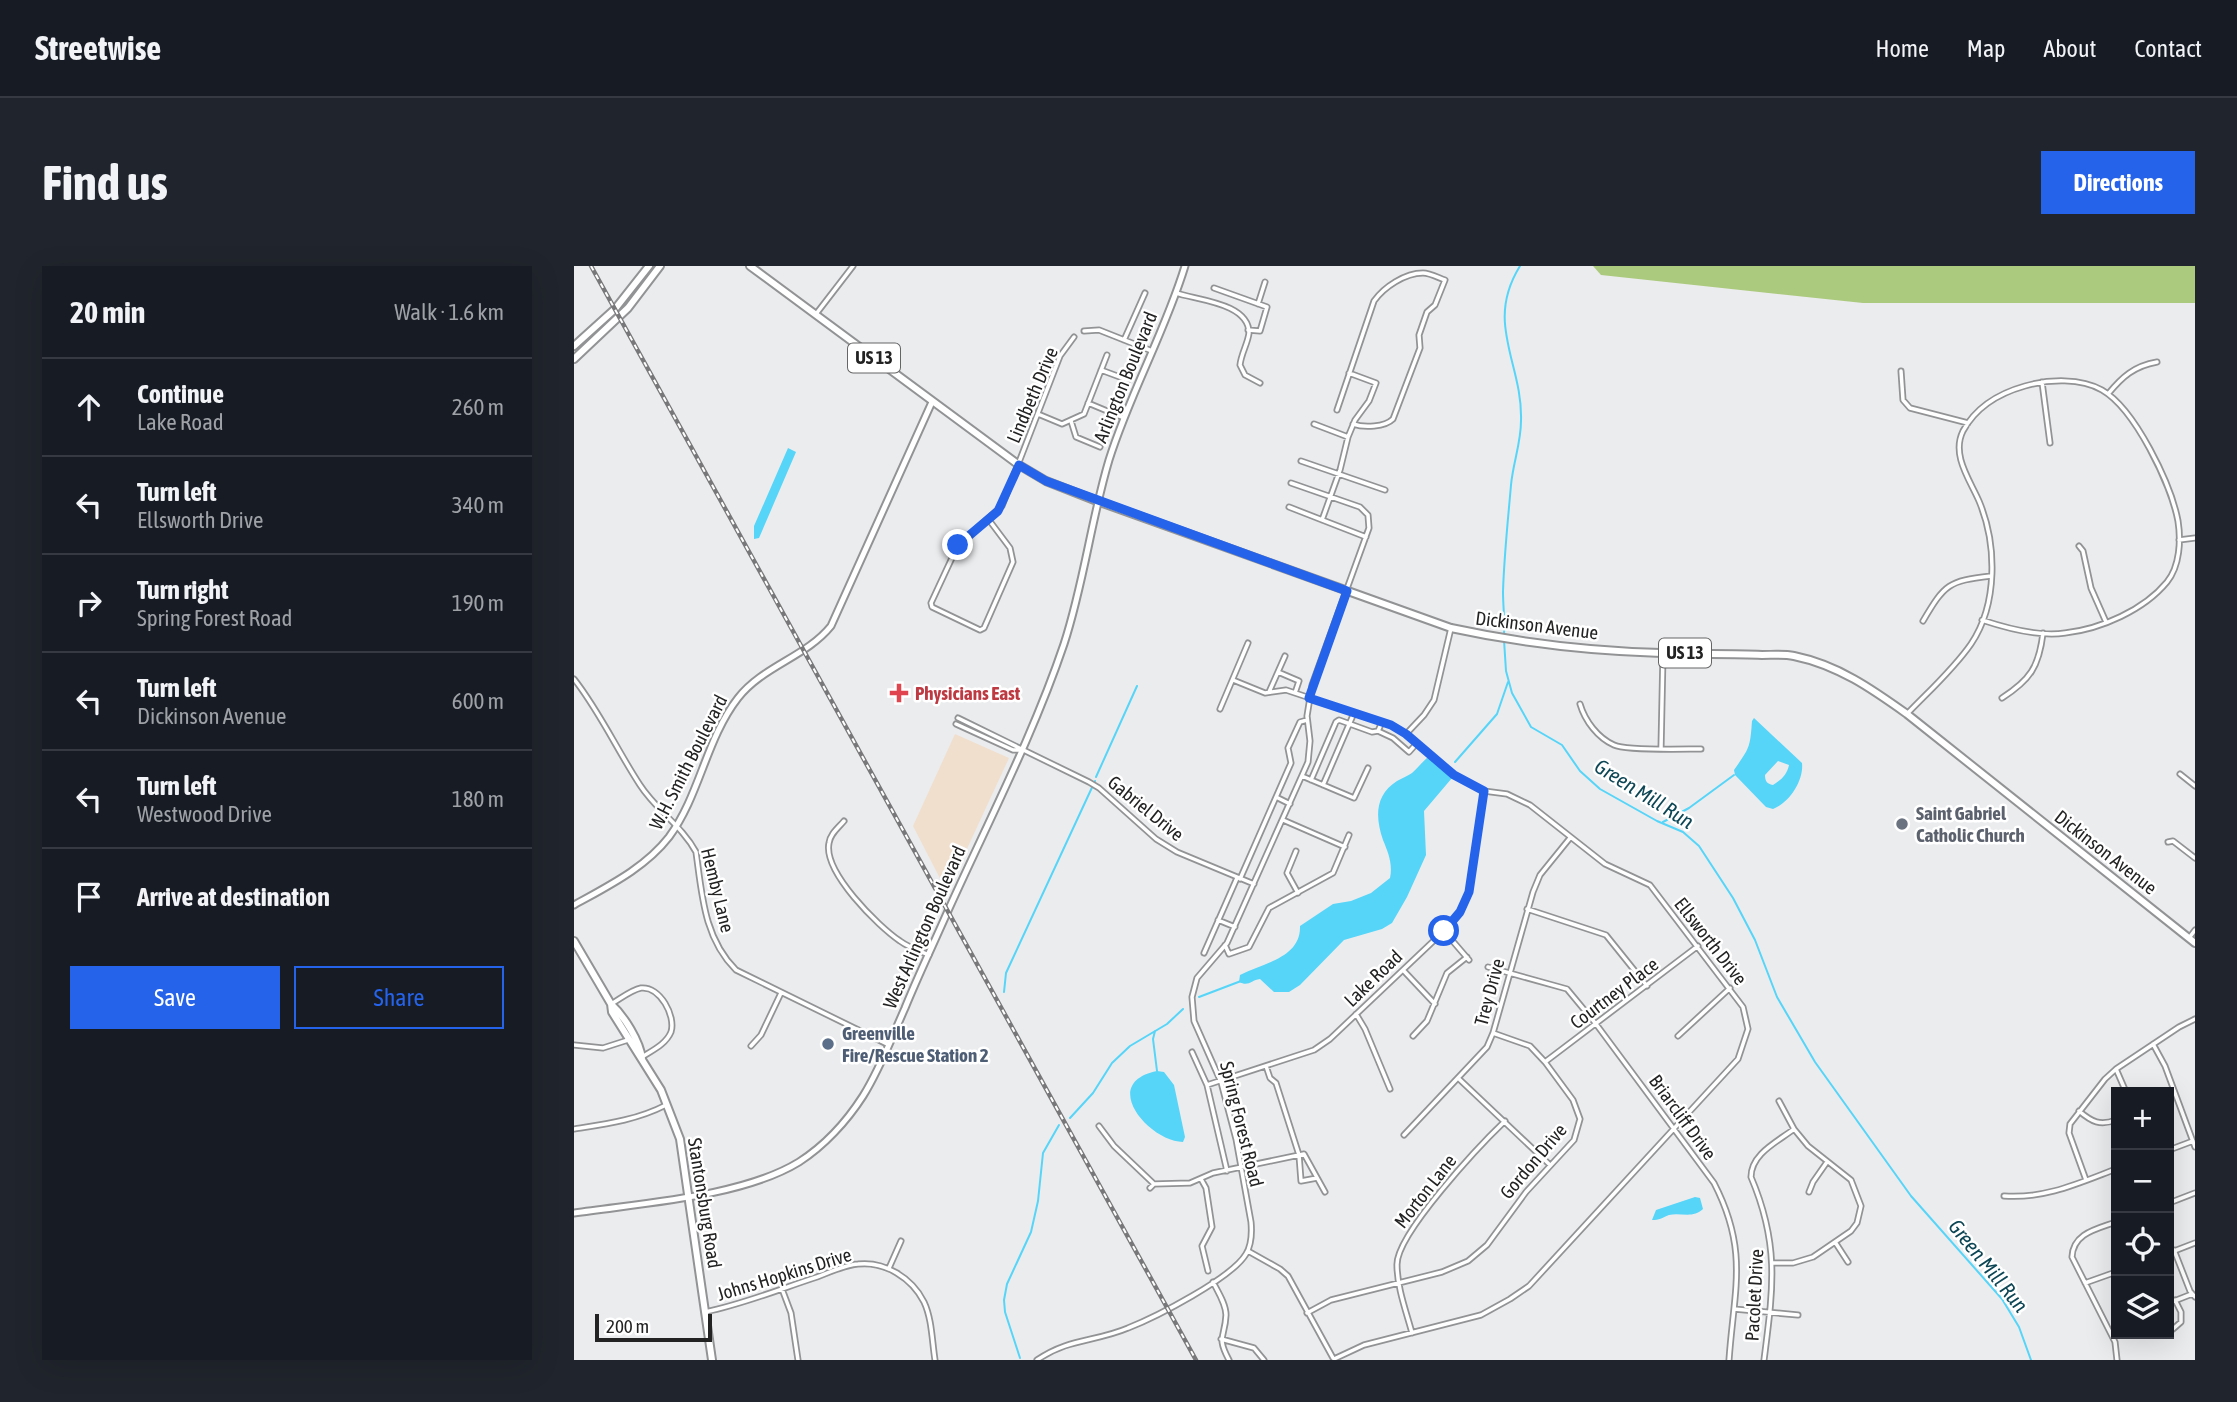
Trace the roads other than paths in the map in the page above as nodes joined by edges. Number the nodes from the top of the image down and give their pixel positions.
1 (649, 266) edge
2 (660, 266) edge
3 (750, 266) edge
4 (853, 266) edge
5 (1185, 266) edge
6 (1265, 282) dead end
7 (1214, 289) dead end
8 (1145, 293) dead end
9 (1176, 293) junction
10 (1234, 295) junction
11 (1258, 304) junction
12 (1231, 307) junction
13 (816, 314) junction
14 (1248, 330) junction
15 (1084, 331) dead end
16 (1074, 337) dead end
17 (1124, 340) junction
18 (574, 346) edge
19 (1152, 351) junction
20 (1107, 355) dead end
21 (574, 359) edge
22 (2157, 362) dead end
23 (1101, 370) junction
24 (1901, 371) dead end
25 (1349, 373) junction
26 (1128, 380) dead end
27 (2042, 382) junction
28 (1260, 383) dead end
29 (2108, 394) junction
30 (932, 402) junction
31 (1088, 403) junction
32 (1337, 410) dead end
33 (1038, 414) junction
34 (1124, 418) junction
35 (1071, 421) junction
36 (1968, 423) junction
37 (1314, 424) dead end
38 (1353, 424) junction
39 (1348, 437) junction
40 (2050, 443) dead end
41 (1100, 447) dead end
42 (1301, 461) dead end
43 (1019, 465) junction
44 (1338, 475) junction
45 (1291, 482) dead end
46 (1385, 490) dead end
47 (1330, 496) junction
48 (1097, 501) junction
49 (1289, 507) dead end
50 (989, 520) junction
51 (1322, 520) junction
52 (1366, 537) junction
53 (2195, 538) edge
54 (2179, 540) junction
55 (2079, 546) dead end
56 (1992, 576) junction
57 (1347, 591) junction
58 (1982, 620) junction
59 (1923, 621) dead end
60 (2106, 622) junction
61 (1451, 628) junction
62 (2043, 633) junction
63 (1248, 643) dead end
64 (1663, 654) junction
65 (1285, 656) dead end
66 (1278, 672) junction
67 (574, 678) edge
68 (1233, 680) junction
69 (1269, 692) junction
70 (1295, 693) junction
71 (1309, 698) junction
72 (2002, 698) dead end
73 (1580, 704) dead end
74 (1220, 709) dead end
75 (1354, 713) junction
76 (1907, 714) junction
77 (958, 718) dead end
78 (1307, 720) junction
79 (1382, 722) junction
80 (956, 724) dead end
81 (1349, 724) junction
82 (1378, 731) junction
83 (1406, 734) junction
84 (1418, 743) junction
85 (1661, 748) junction
86 (1702, 749) dead end
87 (1021, 750) junction
88 (1368, 768) dead end
89 (2180, 774) dead end
90 (1302, 776) junction
91 (1311, 780) junction
92 (1323, 785) junction
93 (2195, 786) edge
94 (1484, 791) junction
95 (1276, 797) junction
96 (1290, 804) junction
97 (1283, 820) junction
98 (844, 821) dead end
99 (677, 825) junction
100 (1349, 835) dead end
101 (1570, 838) junction
102 (2168, 842) dead end
103 (1345, 847) junction
104 (1296, 851) dead end
105 (2195, 858) edge
106 (1239, 878) junction
107 (1254, 884) junction
108 (1298, 893) junction
109 (574, 905) edge
110 (1527, 909) junction
111 (1219, 920) junction
112 (1235, 927) junction
113 (2195, 930) edge
114 (1444, 931) junction
115 (574, 941) edge
116 (2192, 941) edge
117 (1225, 945) junction
118 (1698, 946) junction
119 (1204, 953) dead end
120 (929, 955) junction
121 (1488, 967) dead end
122 (1402, 970) junction
123 (1509, 973) junction
124 (1647, 985) junction
125 (1730, 988) junction
126 (781, 993) junction
127 (611, 1003) junction
128 (1435, 1004) junction
129 (1356, 1014) junction
130 (2195, 1019) edge
131 (1596, 1024) junction
132 (1493, 1033) junction
133 (1413, 1035) dead end
134 (1678, 1036) dead end
135 (628, 1040) junction
136 (2154, 1044) junction
137 (574, 1045) edge
138 (889, 1045) junction
139 (751, 1046) dead end
140 (1192, 1052) dead end
141 (642, 1058) junction
142 (1545, 1062) junction
143 (1266, 1066) junction
144 (2116, 1069) junction
145 (1458, 1078) junction
146 (1221, 1082) junction
147 (1207, 1086) junction
148 (2124, 1087) edge
149 (1390, 1089) dead end
150 (1779, 1101) dead end
151 (668, 1104) junction
152 (2079, 1111) junction
153 (1505, 1121) junction
154 (2111, 1122) edge
155 (1099, 1126) dead end
156 (1674, 1128) junction
157 (574, 1129) edge
158 (1794, 1129) junction
159 (1404, 1135) dead end
160 (2194, 1140) edge
161 (2195, 1147) edge
162 (2174, 1148) edge
163 (1299, 1155) junction
164 (1826, 1162) junction
165 (1550, 1165) junction
166 (1241, 1168) junction
167 (1227, 1171) junction
168 (2111, 1171) edge
169 (1317, 1178) junction
170 (1201, 1179) junction
171 (2086, 1180) junction
172 (1154, 1184) junction
173 (1150, 1188) dead end
174 (1325, 1192) dead end
175 (1810, 1192) dead end
176 (2195, 1193) edge
177 (689, 1196) junction
178 (2004, 1196) dead end
179 (2174, 1201) edge
180 (574, 1213) edge
181 (2111, 1224) edge
182 (901, 1241) dead end
183 (1835, 1242) junction
184 (2195, 1243) edge
185 (2175, 1250) joint
186 (1248, 1251) junction
187 (1849, 1262) dead end
188 (1773, 1263) junction
189 (889, 1268) junction
190 (1208, 1272) dead end
191 (2111, 1274) edge
192 (1213, 1282) junction
193 (1399, 1284) junction
194 (2085, 1284) junction
195 (782, 1289) junction
196 (2193, 1295) edge
197 (2175, 1300) joint
198 (1734, 1309) junction
199 (705, 1312) junction
200 (1770, 1312) junction
201 (1307, 1313) junction
202 (1798, 1315) dead end
203 (2174, 1328) edge
204 (1412, 1333) junction
205 (1221, 1339) junction
206 (1334, 1359) edge
207 (712, 1360) edge
208 (798, 1360) edge
209 (935, 1360) edge
210 (1037, 1360) edge
211 (1229, 1360) edge
212 (1264, 1360) edge
213 (1729, 1360) edge
214 (1764, 1360) edge
215 (2117, 1360) edge

1 - 18 main road
2 - 21 main road
3 - 13 main road, Dickinson Avenue / US 13
4 - 13 street
5 - 9 main road, Arlington Boulevard
6 - 11 street
7 - 10 street
8 - 17 street
9 - 12 street
9 - 19 main road, Arlington Boulevard
10 - 11 street
10 - 12 street
11 - 14 street
12 - 14 street
13 - 30 main road, Dickinson Avenue / US 13
14 - 28 street
15 - 17 street
16 - 33 street, Lindbeth Drive
17 - 19 street
19 - 34 main road, Arlington Boulevard
20 - 23 street
22 - 29 street
23 - 26 street
23 - 31 street
24 - 36 street
25 - 32 street
25 - 38 street
25 - 38 street
27 - 29 street
27 - 36 street
27 - 40 street
29 - 54 street
30 - 43 main road, Dickinson Avenue / US 13
30 - 99 main road, W.H. Smith Boulevard
31 - 34 street
31 - 35 street
33 - 35 street
33 - 43 street, Lindbeth Drive
34 - 48 main road, Arlington Boulevard
35 - 41 street
36 - 56 street
37 - 39 street
38 - 39 street
39 - 44 street
42 - 44 street
43 - 48 main road, Dickinson Avenue / US 13
43 - 50 street, Lindbeth Drive
44 - 46 street
44 - 47 street
45 - 47 street
47 - 51 street
47 - 52 street
48 - 57 main road, Dickinson Avenue / US 13
48 - 87 main road, West Arlington Boulevard
49 - 51 street
50 - 50 street, Lindbeth Drive
51 - 52 street
52 - 57 street, Spring Forest Road
53 - 54 street
54 - 60 street
55 - 60 street
56 - 58 street
56 - 59 street
57 - 61 main road, Dickinson Avenue / US 13
57 - 71 street, Spring Forest Road
58 - 62 street
58 - 76 street
60 - 62 street
61 - 64 main road, Dickinson Avenue / US 13
61 - 83 street
62 - 72 street
63 - 68 street
64 - 76 main road, Dickinson Avenue / US 13
64 - 85 street
65 - 66 street
66 - 69 street
66 - 70 street
67 - 99 street, Hemby Lane
68 - 69 street
68 - 74 street
69 - 70 street
70 - 71 street, Ellsworth Drive
71 - 75 street, Ellsworth Drive
71 - 78 street, Spring Forest Road
73 - 85 street
75 - 79 street, Ellsworth Drive
75 - 81 street
76 - 116 main road, Dickinson Avenue / US 13
77 - 87 street
78 - 90 street, Spring Forest Road
78 - 95 street
79 - 82 street
79 - 83 street, Ellsworth Drive
80 - 87 street
81 - 82 street
81 - 91 street
81 - 92 street
82 - 84 street
83 - 84 street, Ellsworth Drive
84 - 94 street, Ellsworth Drive
85 - 86 street
87 - 106 street, Gabriel Drive
87 - 120 main road, West Arlington Boulevard
88 - 92 street
89 - 93 street
90 - 91 street
90 - 96 street, Spring Forest Road
91 - 92 street
94 - 101 street, Ellsworth Drive
94 - 114 street, Lake Road
95 - 96 street
95 - 106 street
96 - 97 street, Spring Forest Road
97 - 103 street
97 - 107 street, Spring Forest Road
98 - 120 street
99 - 109 main road, W.H. Smith Boulevard
99 - 126 street, Hemby Lane
100 - 103 street
101 - 110 street, Trey Drive
101 - 118 street, Ellsworth Drive
102 - 105 street
103 - 108 street
104 - 108 street
106 - 107 street, Gabriel Drive
106 - 111 street
107 - 112 street, Spring Forest Road
108 - 117 street
110 - 123 street, Trey Drive
110 - 124 street
111 - 112 street
111 - 119 street
112 - 117 street, Spring Forest Road
113 - 116 street
114 - 122 street, Lake Road
114 - 128 street
115 - 127 main road, Stantonsburg Road
117 - 146 street, Spring Forest Road
118 - 124 street, Courtney Place
118 - 125 street, Ellsworth Drive
120 - 138 main road, West Arlington Boulevard
121 - 123 street, Briarcliff Drive
122 - 128 street
122 - 129 street, Lake Road
123 - 131 street, Briarcliff Drive
123 - 132 street, Trey Drive
124 - 131 street, Courtney Place
125 - 134 street
125 - 156 street, Ellsworth Drive
126 - 138 street, Hemby Lane
126 - 139 street
127 - 135 main road, Stantonsburg Road
127 - 141 main road, Stantonsburg Road
127 - 141 street
128 - 133 street
129 - 143 street, Lake Road
129 - 149 street
130 - 136 street
131 - 142 street, Courtney Place
131 - 156 street, Briarcliff Drive
132 - 142 street, Gordon Drive
132 - 145 street, Trey Drive
135 - 137 street
135 - 141 main road, Stantonsburg Road
136 - 144 street
136 - 160 street
138 - 177 main road, West Arlington Boulevard
140 - 147 street
141 - 151 main road, Stantonsburg Road
142 - 165 street, Gordon Drive
143 - 146 street, Lake Road
143 - 163 street
144 - 148 street
144 - 152 street
145 - 153 street
145 - 159 street, Trey Drive
146 - 147 street, Lake Road
146 - 166 street, Spring Forest Road
147 - 167 street
150 - 158 street
151 - 157 street
151 - 177 main road, Stantonsburg Road
152 - 154 street
152 - 171 street
153 - 165 street
153 - 193 street, Morton Lane
155 - 172 street
156 - 198 street, Briarcliff Drive
156 - 204 street, Ellsworth Drive
158 - 164 street
158 - 188 street, Pacolet Drive
160 - 161 street
160 - 162 street
163 - 166 street
163 - 169 street
163 - 169 street
164 - 175 street
164 - 183 street
165 - 193 street, Gordon Drive
166 - 167 street
166 - 186 street, Spring Forest Road
167 - 170 street
168 - 171 street
169 - 174 street
170 - 172 street
170 - 190 street
171 - 178 street
172 - 173 street
176 - 179 street
177 - 180 main road, West Arlington Boulevard
177 - 199 main road, Stantonsburg Road
181 - 194 street
182 - 189 street
183 - 187 street
183 - 188 street
184 - 185 street
185 - 196 street
186 - 192 street
186 - 201 street
188 - 200 street, Pacolet Drive
189 - 195 street, Johns Hopkins Drive
189 - 209 street
191 - 194 street
192 - 205 street
192 - 210 street
193 - 201 street, Gordon Drive
193 - 204 street, Morton Lane
194 - 215 street
195 - 199 street, Johns Hopkins Drive
195 - 208 street
196 - 197 street
197 - 203 street
198 - 200 street
198 - 213 street, Briarcliff Drive
199 - 207 main road, Stantonsburg Road
200 - 202 street
200 - 214 street, Pacolet Drive
201 - 206 street
204 - 206 street, Ellsworth Drive
205 - 211 street
205 - 212 street

